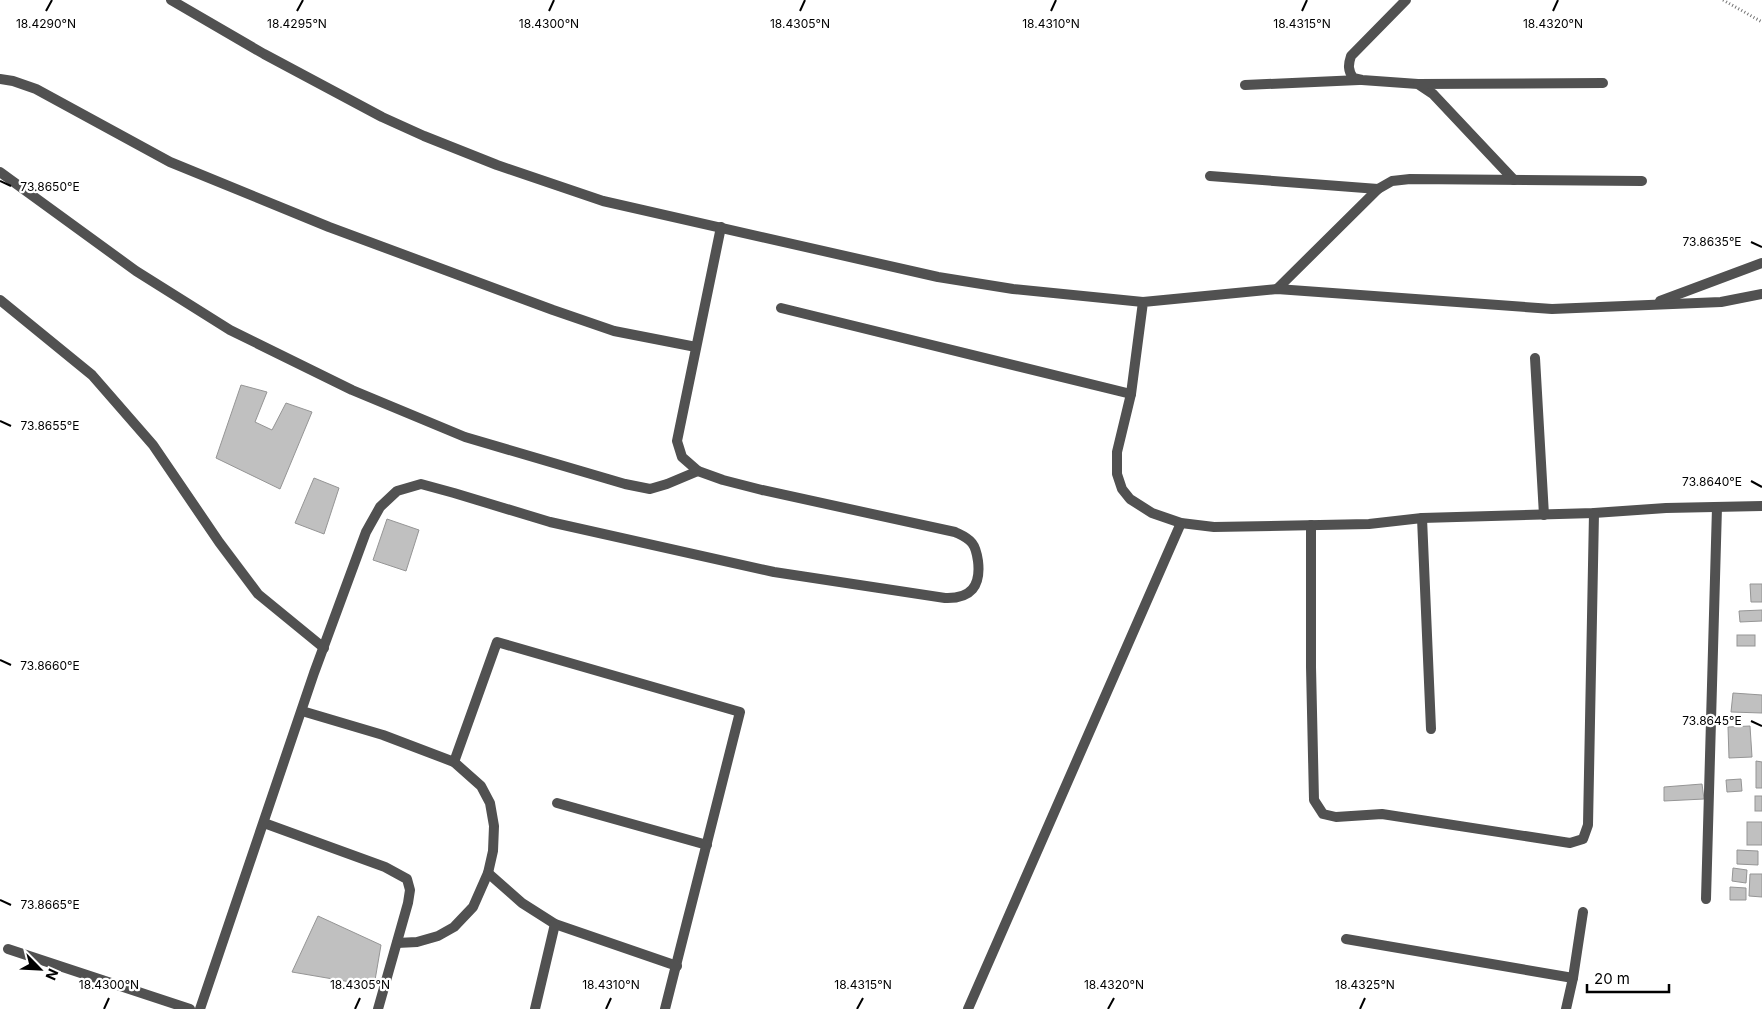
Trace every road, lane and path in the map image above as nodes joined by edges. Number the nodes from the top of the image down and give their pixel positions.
1 (171, 0) edge
2 (1406, 0) edge
3 (1723, 0) edge
4 (1762, 22) edge
5 (0, 79) edge
6 (1362, 80) junction
7 (1603, 83) dead end
8 (1418, 84) junction
9 (1245, 85) dead end
10 (0, 172) edge
11 (1210, 176) dead end
12 (1514, 180) junction
13 (1642, 181) dead end
14 (1378, 190) junction
15 (721, 227) junction
16 (1762, 263) edge
17 (1277, 289) junction
18 (1762, 294) edge
19 (0, 300) edge
20 (1143, 302) junction
21 (1650, 304) junction
22 (781, 308) dead end
23 (696, 347) junction
24 (1535, 358) dead end
25 (1131, 394) junction
26 (698, 471) junction
27 (1762, 506) edge
28 (1717, 507) junction
29 (1594, 513) junction
30 (1544, 515) junction
31 (1422, 518) junction
32 (1181, 523) junction
33 (1311, 525) junction
34 (324, 648) junction
35 (302, 711) junction
36 (1431, 729) dead end
37 (454, 762) junction
38 (557, 803) dead end
39 (264, 823) junction
40 (707, 845) junction
41 (488, 873) junction
42 (1706, 899) dead end
43 (1583, 912) dead end
44 (555, 924) junction
45 (1346, 939) dead end
46 (397, 943) junction
47 (8, 950) dead end
48 (677, 966) junction
49 (1573, 978) junction
50 (190, 1009) edge
51 (200, 1009) edge
52 (378, 1009) edge
53 (535, 1009) edge
54 (665, 1009) edge
55 (968, 1009) edge
56 (1566, 1009) edge

1 - 15 street
2 - 6 street
3 - 4 path
5 - 23 street
6 - 8 street
6 - 9 street
7 - 8 street
8 - 12 street
10 - 26 street
11 - 14 street
12 - 13 street
12 - 14 street
14 - 17 street
15 - 20 street
15 - 23 street
16 - 21 street
17 - 20 street
17 - 21 street
18 - 21 street
19 - 34 street
20 - 25 street
22 - 25 street
23 - 26 street
24 - 30 street
25 - 32 street
26 - 34 street
27 - 28 street
28 - 29 street
28 - 42 street
29 - 30 street
29 - 33 street
30 - 31 street
31 - 33 street
31 - 36 street
32 - 33 street
32 - 55 street
34 - 35 street
35 - 37 street
35 - 39 street
37 - 40 street
37 - 41 street
38 - 40 street
39 - 46 street
39 - 51 street
40 - 48 street
41 - 44 street
41 - 46 street
43 - 49 street
44 - 48 street
44 - 53 street
45 - 49 street
46 - 52 street
47 - 50 street
48 - 54 street
49 - 56 street

